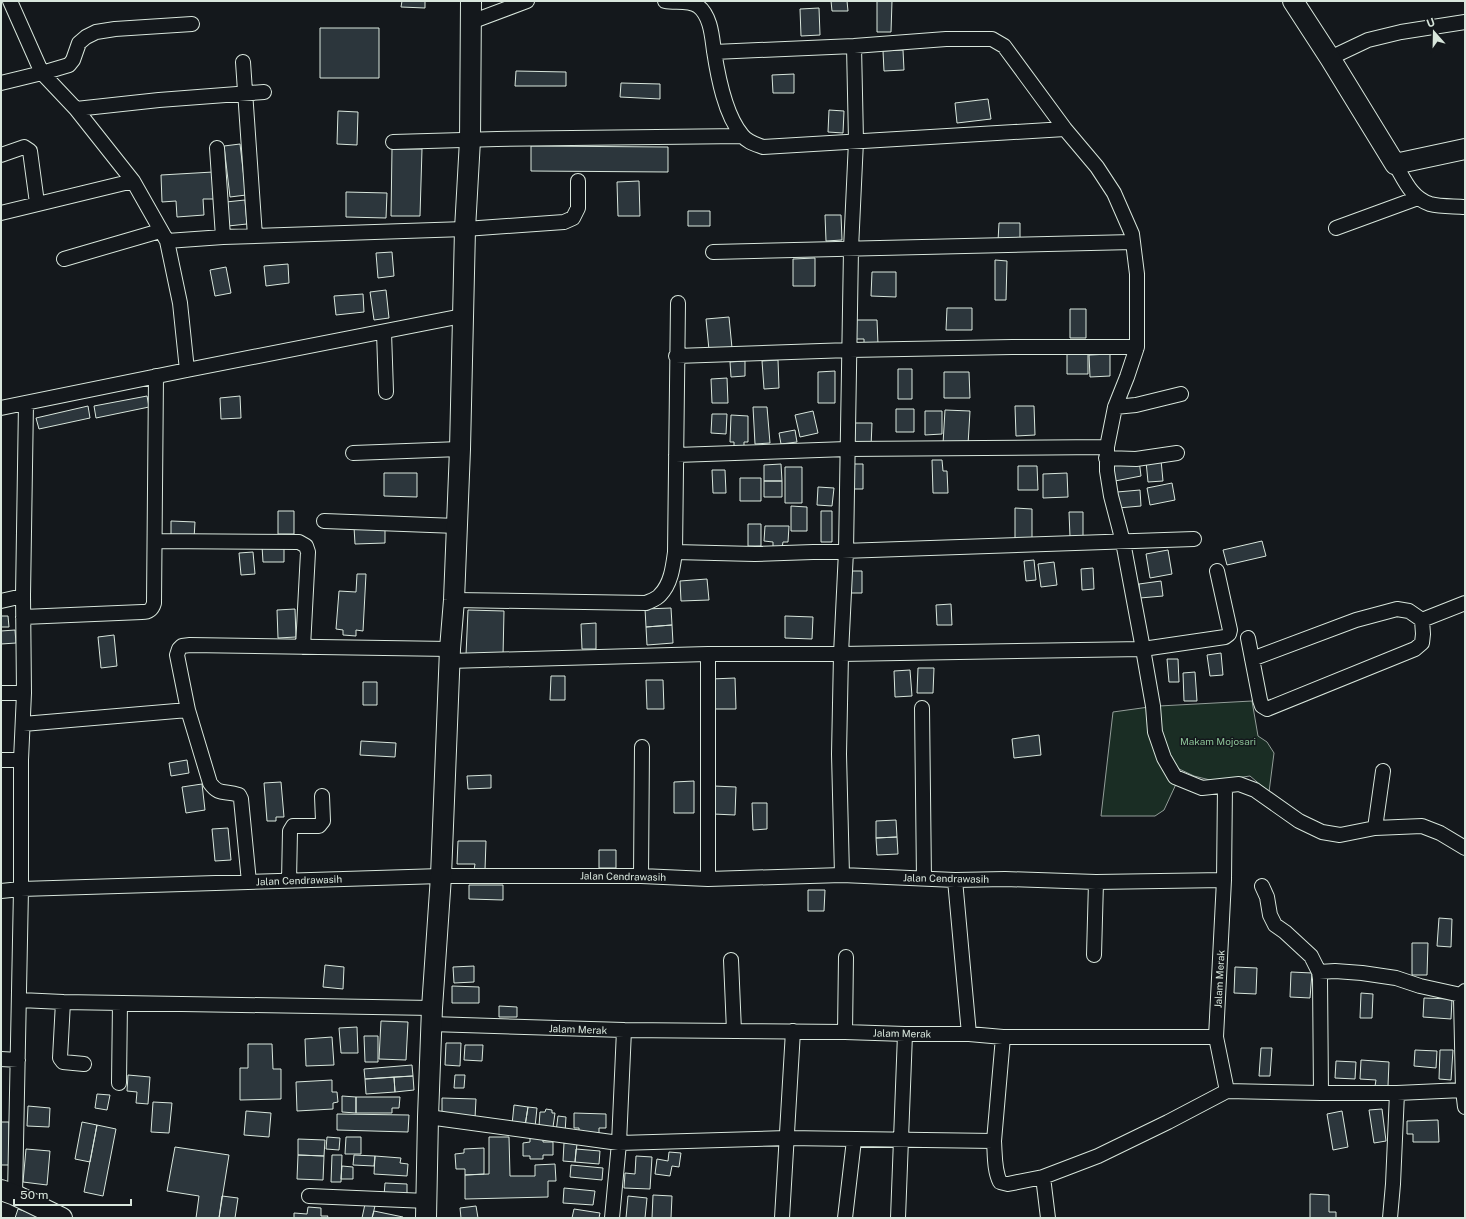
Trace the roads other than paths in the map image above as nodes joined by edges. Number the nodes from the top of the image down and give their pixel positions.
1 (10, 1) edge
2 (472, 1) edge
3 (527, 1) edge
4 (665, 1) edge
5 (1293, 1) edge
6 (471, 22) junction
7 (1465, 22) edge
8 (192, 24) dead end
9 (854, 46) junction
10 (714, 52) junction
11 (1330, 58) junction
12 (243, 62) dead end
13 (42, 73) junction
14 (1, 83) edge
15 (264, 92) dead end
16 (246, 93) junction
17 (76, 109) junction
18 (1065, 129) junction
19 (742, 136) junction
20 (470, 140) junction
21 (856, 141) junction
22 (393, 142) dead end
23 (217, 148) dead end
24 (1465, 149) edge
25 (1, 155) edge
26 (1395, 164) junction
27 (133, 181) junction
28 (578, 181) dead end
29 (1418, 198) junction
30 (37, 203) junction
31 (1465, 208) edge
32 (1, 213) edge
33 (1336, 228) dead end
34 (465, 230) junction
35 (163, 236) junction
36 (254, 236) junction
37 (223, 237) junction
38 (1133, 242) junction
39 (851, 249) junction
40 (713, 252) dead end
41 (64, 259) dead end
42 (678, 303) dead end
43 (462, 316) junction
44 (384, 332) junction
45 (1137, 347) junction
46 (850, 350) junction
47 (676, 356) junction
48 (187, 370) junction
49 (156, 376) junction
50 (386, 392) dead end
51 (1181, 394) dead end
52 (26, 403) junction
53 (1115, 407) junction
54 (1, 408) edge
55 (460, 449) junction
56 (847, 449) junction
57 (1106, 452) junction
58 (353, 453) dead end
59 (1177, 453) dead end
60 (676, 455) junction
61 (324, 521) dead end
62 (457, 526) junction
63 (1194, 539) dead end
64 (155, 541) junction
65 (1123, 542) junction
66 (846, 551) junction
67 (675, 552) junction
68 (1217, 571) dead end
69 (23, 596) junction
70 (454, 600) junction
71 (1, 601) edge
72 (1465, 603) edge
73 (23, 617) junction
74 (1422, 620) junction
75 (1248, 638) dead end
76 (303, 647) junction
77 (1143, 649) junction
78 (708, 654) junction
79 (841, 654) junction
80 (450, 655) junction
81 (1252, 659) junction
82 (1, 693) edge
83 (24, 693) junction
84 (922, 708) dead end
85 (188, 710) junction
86 (23, 724) junction
87 (642, 747) dead end
88 (1, 760) edge
89 (21, 760) junction
90 (1383, 771) dead end
91 (1225, 786) junction
92 (322, 796) dead end
93 (1375, 828) junction
94 (1465, 848) edge
95 (842, 875) junction
96 (441, 876) junction
97 (641, 876) junction
98 (708, 879) junction
99 (924, 879) junction
100 (955, 880) junction
101 (1224, 880) junction
102 (289, 881) junction
103 (249, 882) junction
104 (1096, 882) junction
105 (1262, 886) dead end
106 (21, 889) junction
107 (1, 891) edge
108 (1094, 955) dead end
109 (846, 957) dead end
110 (731, 960) dead end
111 (1319, 972) junction
112 (1463, 993) edge
113 (20, 1000) junction
114 (63, 1002) junction
115 (120, 1003) junction
116 (432, 1016) junction
117 (624, 1030) junction
118 (734, 1031) junction
119 (793, 1031) junction
120 (845, 1032) junction
121 (905, 1034) junction
122 (969, 1034) junction
123 (1003, 1037) junction
124 (1216, 1037) junction
125 (1, 1059) edge
126 (18, 1060) junction
127 (84, 1064) dead end
128 (119, 1083) dead end
129 (1227, 1090) junction
130 (1463, 1090) junction
131 (1322, 1093) junction
132 (1397, 1093) junction
133 (1465, 1107) edge
134 (428, 1117) junction
135 (787, 1138) junction
136 (902, 1139) junction
137 (854, 1140) junction
138 (994, 1141) junction
139 (619, 1143) junction
140 (1044, 1177) junction
141 (8, 1192) edge
142 (309, 1196) dead end
143 (426, 1210) edge
144 (61, 1218) edge
145 (612, 1218) edge
146 (782, 1218) edge
147 (845, 1218) edge
148 (898, 1218) edge
149 (1048, 1218) edge
150 (1390, 1218) edge

1 - 13 street
2 - 6 main road
3 - 6 street
4 - 10 street
5 - 11 main road
6 - 20 main road
7 - 11 street
8 - 13 street
9 - 10 street
9 - 18 street
9 - 21 street
10 - 19 street
11 - 26 main road
12 - 16 street
13 - 14 street
13 - 17 street
15 - 16 street
16 - 17 street
16 - 36 street
17 - 27 street
18 - 21 street
18 - 38 street
19 - 20 street
19 - 21 street
20 - 22 street
20 - 34 main road
21 - 39 street
23 - 37 street
24 - 26 main road
25 - 30 street
26 - 29 street
27 - 30 street
27 - 35 street
28 - 34 street
29 - 31 street
29 - 33 street
30 - 32 street
34 - 36 street
34 - 43 main road
35 - 37 street
35 - 41 street
35 - 48 street
36 - 37 street
38 - 39 street
38 - 45 street
39 - 40 street
39 - 46 street
42 - 47 street
43 - 44 street
43 - 55 main road
44 - 48 street
44 - 50 street
45 - 46 street
45 - 53 street
46 - 47 street
46 - 56 street
47 - 60 street
48 - 49 street
49 - 52 street
49 - 64 street
51 - 53 street
52 - 54 street
52 - 69 street
53 - 57 street
55 - 58 street
55 - 62 main road
56 - 57 street
56 - 60 street
56 - 66 street
57 - 59 street
57 - 65 street
60 - 67 street
61 - 62 street
62 - 70 main road
63 - 65 street
64 - 73 street
64 - 76 street
65 - 66 street
65 - 77 street
66 - 67 street
66 - 79 street
67 - 70 street
68 - 77 street
69 - 71 street
69 - 73 street
70 - 80 main road
72 - 74 street
73 - 83 street
74 - 81 street
74 - 81 street
75 - 81 street
76 - 80 street
76 - 85 street
77 - 79 street
77 - 91 street
78 - 79 street
78 - 80 street
78 - 98 street
79 - 95 street
80 - 96 main road
82 - 83 street
83 - 86 street
84 - 99 street
85 - 86 street
85 - 103 street
86 - 89 street
87 - 97 street
88 - 89 street
89 - 106 street
90 - 93 street
91 - 93 street
91 - 101 street, Jalam Merak
92 - 102 street
93 - 94 street
95 - 98 street, Jalan Cendrawasih
95 - 99 street, Jalan Cendrawasih
96 - 97 street, Jalan Cendrawasih
96 - 102 street, Jalan Cendrawasih
96 - 116 main road
97 - 98 street, Jalan Cendrawasih
99 - 100 street, Jalan Cendrawasih
100 - 104 street, Jalan Cendrawasih
100 - 122 street
101 - 104 street, Jalan Cendrawasih
101 - 124 street, Jalam Merak
102 - 103 street, Jalan Cendrawasih
103 - 106 street, Jalan Cendrawasih
104 - 108 street
105 - 111 street
106 - 107 street, Jalan Cendrawasih
106 - 113 street
109 - 120 street
110 - 118 street
111 - 112 street
111 - 131 street
112 - 130 street
113 - 114 street, Jalam Merak
113 - 126 street
114 - 115 street, Jalam Merak
114 - 127 street
115 - 116 street, Jalam Merak
115 - 128 street
116 - 117 street, Jalam Merak
116 - 134 main road
117 - 118 street, Jalam Merak
117 - 139 street
118 - 119 street, Jalam Merak
119 - 120 street, Jalam Merak
119 - 135 street
120 - 121 street, Jalam Merak
121 - 122 street, Jalam Merak
121 - 136 street
122 - 123 street, Jalam Merak
123 - 124 street, Jalam Merak
123 - 138 street
124 - 129 street
125 - 126 street
126 - 141 street
129 - 131 street
129 - 140 street
130 - 132 street
130 - 133 street
131 - 132 street
132 - 150 street
134 - 139 street
134 - 143 main road
135 - 137 street
135 - 139 street
135 - 146 street
136 - 137 street
136 - 138 street
136 - 148 street
137 - 147 street
138 - 140 street
139 - 145 street
140 - 149 street
141 - 144 main road
142 - 143 street

